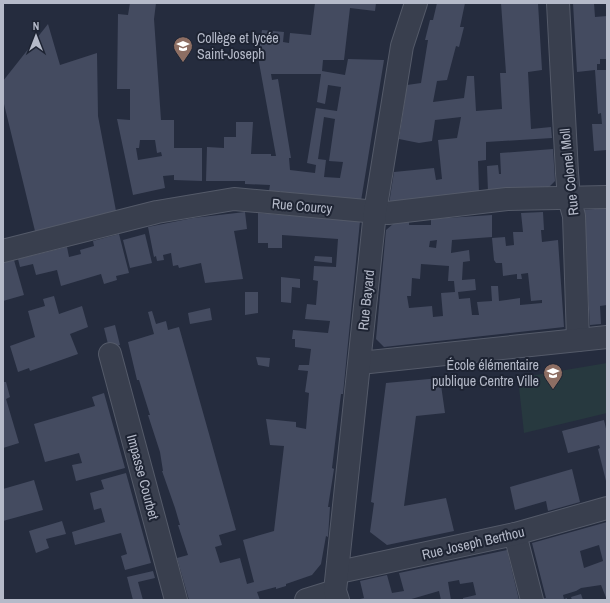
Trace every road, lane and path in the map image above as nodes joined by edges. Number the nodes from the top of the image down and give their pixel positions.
1 (416, 3) edge
2 (558, 3) edge
3 (607, 197) edge
4 (570, 198) junction
5 (375, 212) junction
6 (3, 251) edge
7 (607, 337) edge
8 (578, 340) junction
9 (110, 354) dead end
10 (360, 363) junction
11 (607, 508) edge
12 (515, 534) junction
13 (337, 588) edge
14 (176, 600) edge
15 (306, 600) edge
16 (532, 600) edge

1 - 5 street, Rue Bayard
2 - 4 street, Rue Colonel Moll
3 - 4 street, Rue Courcy
4 - 5 street, Rue Courcy
4 - 8 street, Rue Colonel Moll
5 - 6 street, Rue Courcy
5 - 10 street, Rue Bayard
7 - 8 street
8 - 10 street
9 - 14 street, Impasse Courbet
10 - 13 street, Rue Bayard
11 - 12 street, Rue Joseph Berthou
12 - 13 street, Rue Joseph Berthou
12 - 16 street
13 - 15 street, Rue Joseph Berthou

